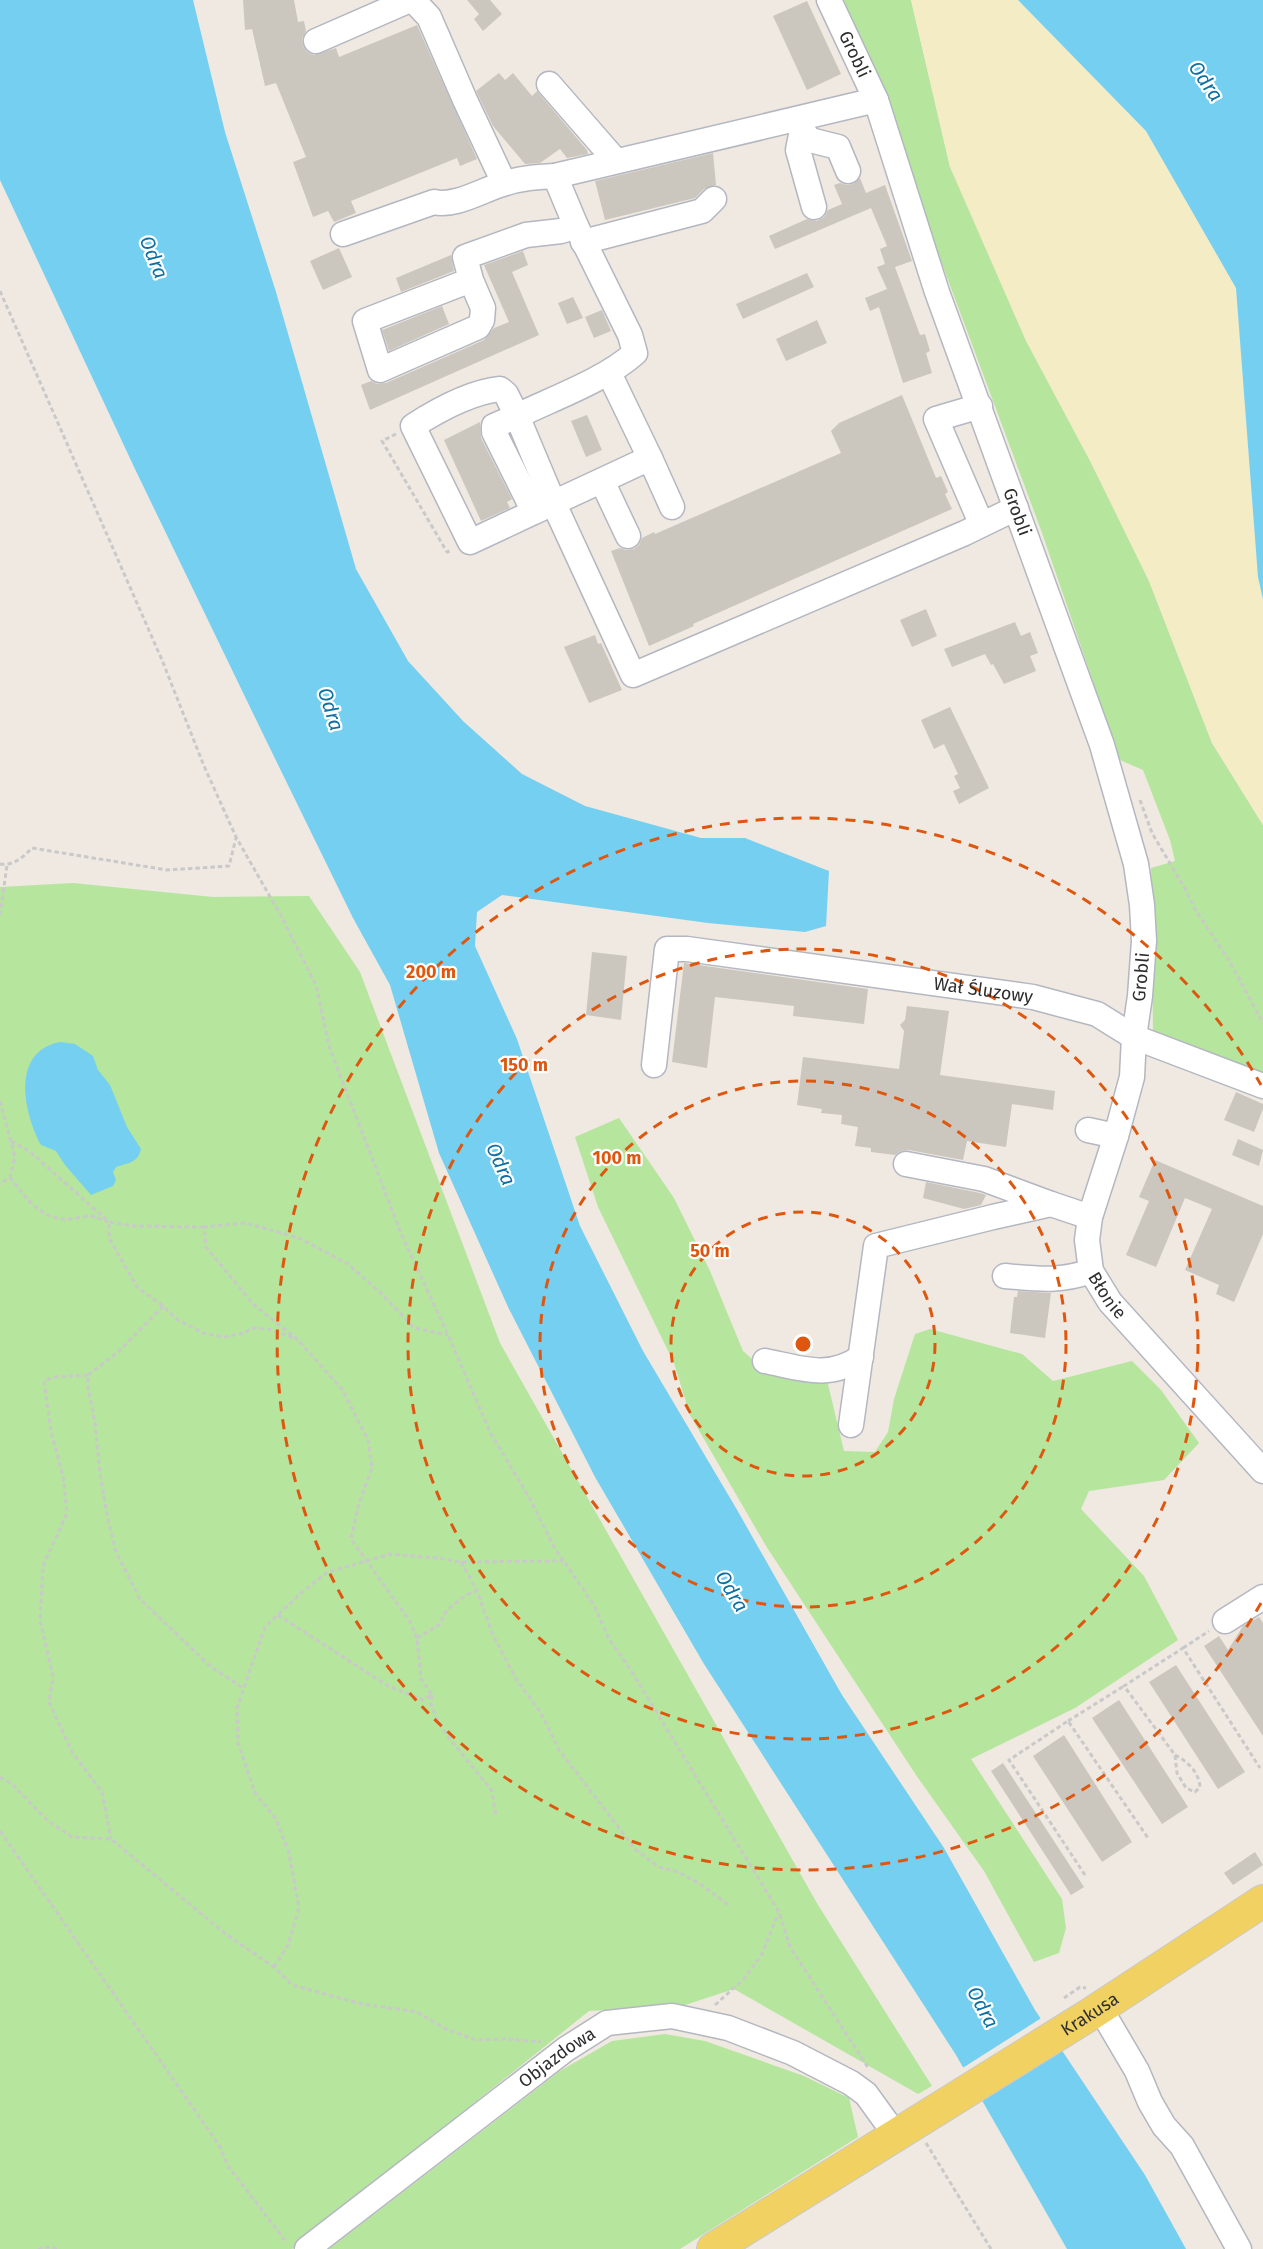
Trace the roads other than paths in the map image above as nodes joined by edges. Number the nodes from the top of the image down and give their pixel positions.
1 (412, 0) edge
2 (829, 0) edge
3 (316, 41) dead end
4 (549, 84) dead end
5 (876, 100) junction
6 (800, 125) junction
7 (616, 161) junction
8 (848, 171) dead end
9 (555, 176) junction
10 (504, 183) junction
11 (714, 200) dead end
12 (814, 207) dead end
13 (342, 234) dead end
14 (579, 234) junction
15 (471, 280) junction
16 (609, 372) junction
17 (980, 406) junction
18 (517, 416) junction
19 (650, 458) junction
20 (602, 481) junction
21 (672, 507) dead end
22 (544, 508) junction
23 (1016, 508) junction
24 (981, 523) junction
25 (628, 536) dead end
26 (1134, 1037) junction
27 (654, 1065) dead end
28 (1263, 1086) edge
29 (1088, 1130) dead end
30 (1116, 1136) junction
31 (906, 1164) dead end
32 (1051, 1204) junction
33 (1090, 1217) junction
34 (1091, 1271) junction
35 (1005, 1276) dead end
36 (861, 1357) junction
37 (765, 1361) dead end
38 (851, 1425) dead end
39 (1263, 1471) edge
40 (1263, 1597) edge
41 (1225, 1621) road end
42 (1263, 1901) edge
43 (1083, 2002) junction
44 (913, 2124) junction
45 (308, 2249) edge
46 (713, 2249) edge
47 (1239, 2249) edge

1 - 3 street
1 - 10 street
2 - 5 street, Grobli
4 - 7 street
5 - 6 street
5 - 17 street, Grobli
6 - 7 street
6 - 8 street
6 - 12 street
7 - 9 street
9 - 10 street
9 - 14 street
10 - 13 street
11 - 14 street
14 - 15 street
14 - 16 street
15 - 15 street
16 - 18 street
16 - 19 street
17 - 23 street, Grobli
17 - 24 street
18 - 22 street
18 - 22 street
19 - 20 street
19 - 21 street
20 - 22 street
20 - 25 street
22 - 24 street
23 - 24 street
23 - 26 street, Grobli
26 - 27 street, Wał Śluzowy
26 - 28 street, Wał Śluzowy
26 - 30 street, Błonie
29 - 30 street
30 - 33 street, Błonie
31 - 32 street
32 - 33 street
32 - 36 street
33 - 34 street, Błonie
34 - 35 street
34 - 39 street, Błonie
36 - 37 street
36 - 38 street
40 - 41 street
42 - 43 main road, Krakusa
43 - 44 main road, Krakusa
43 - 47 street
44 - 45 street, Objazdowa
44 - 46 main road, Krakusa

